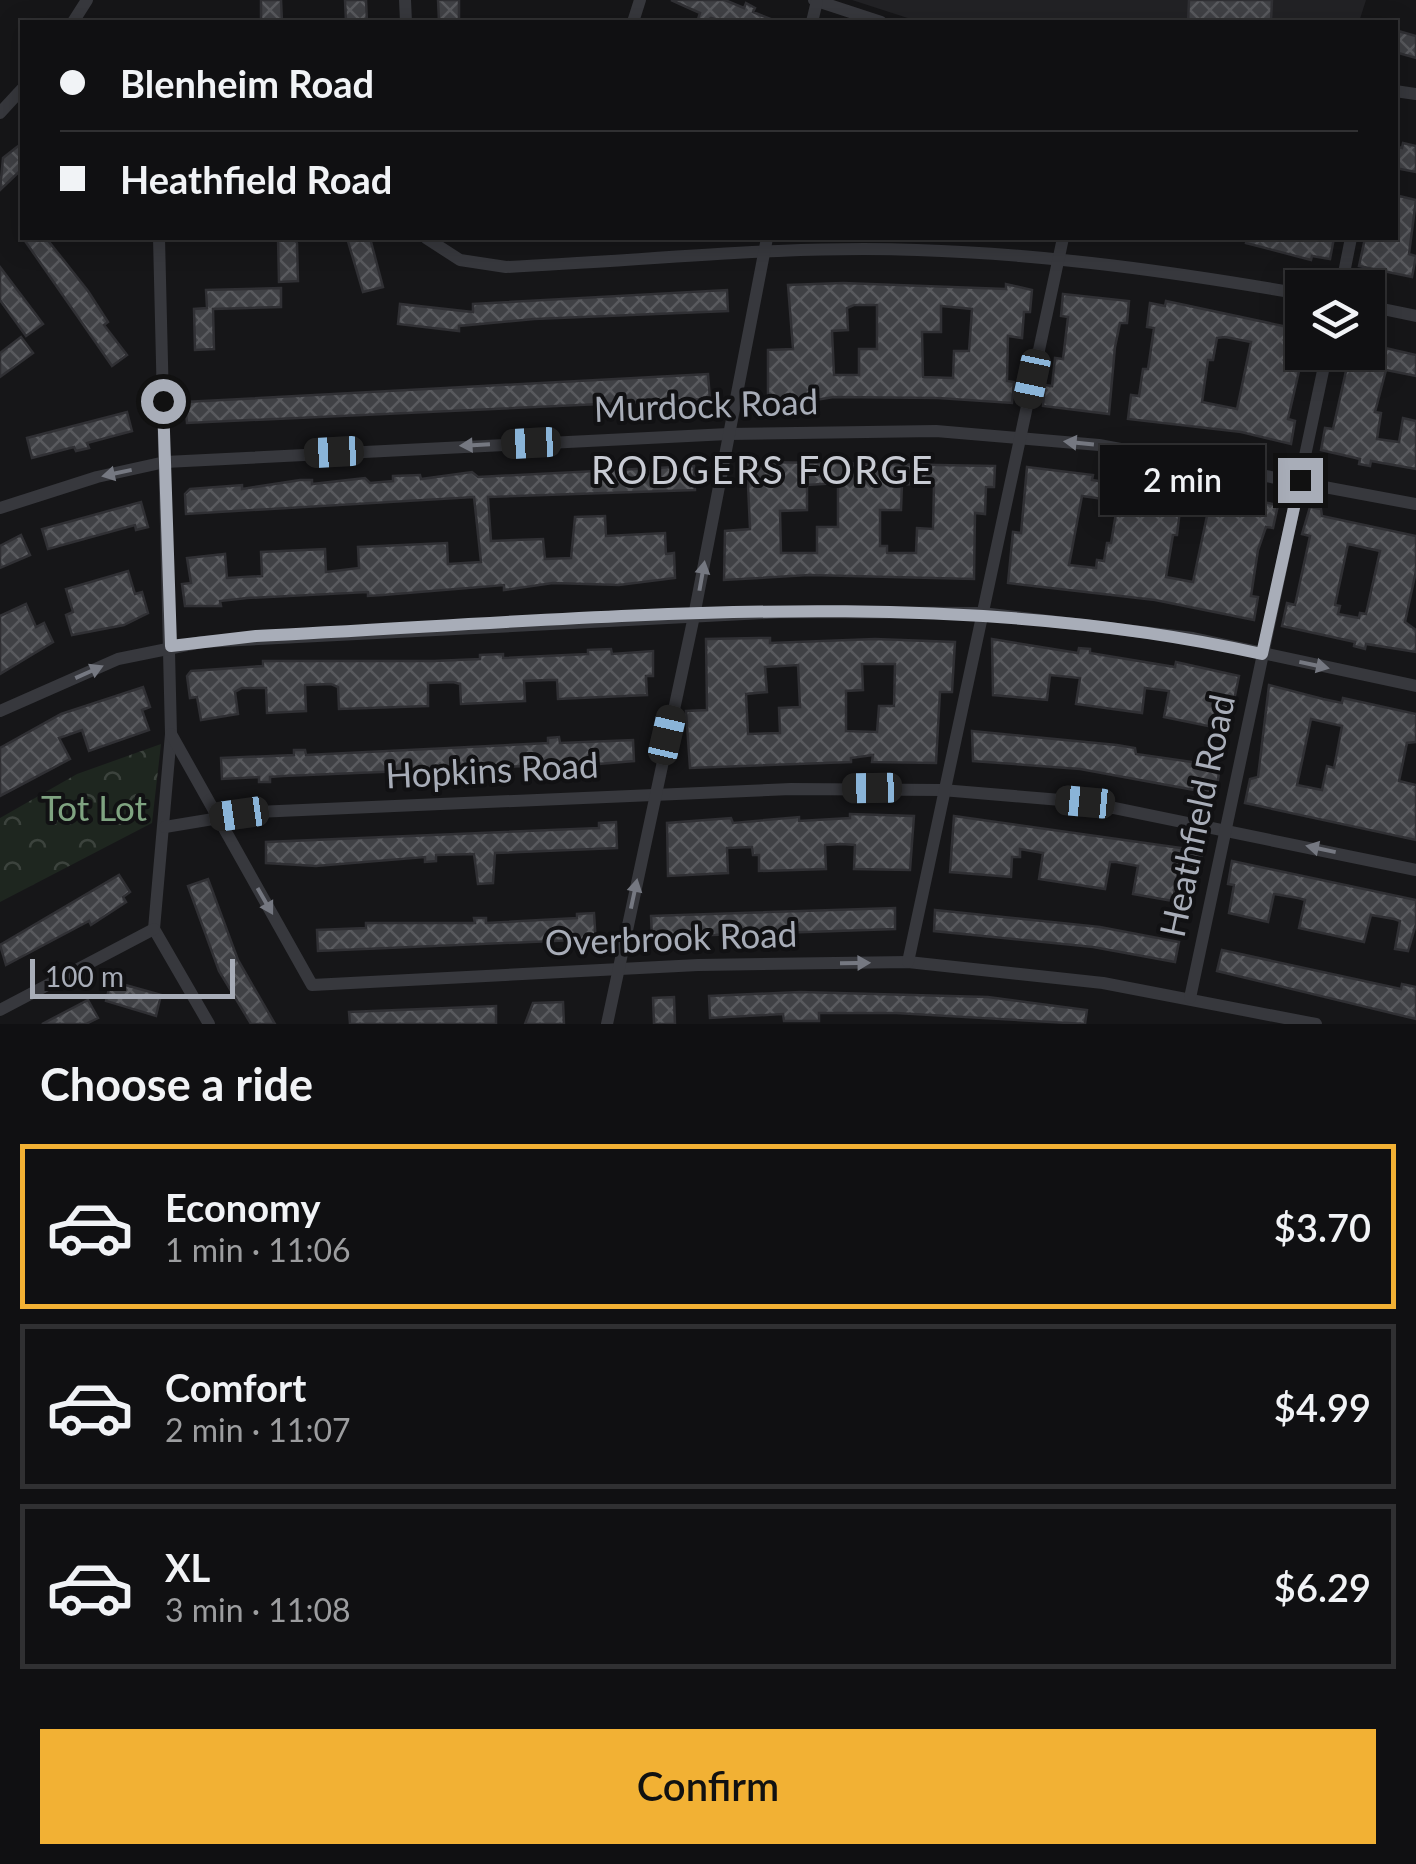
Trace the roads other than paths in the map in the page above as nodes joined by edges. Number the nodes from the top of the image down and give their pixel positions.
1 (816, 1) edge
2 (875, 20) edge
3 (20, 90) edge
4 (0, 113) edge
5 (159, 240) edge
6 (429, 240) edge
7 (767, 240) edge
8 (1063, 240) edge
9 (1351, 240) edge
10 (764, 255) junction
11 (1059, 257) junction
12 (1344, 270) edge
13 (1285, 291) edge
14 (1385, 310) edge
15 (1416, 316) edge
16 (1322, 370) edge
17 (728, 434) junction
18 (1020, 437) junction
19 (164, 462) junction
20 (1300, 480) junction
21 (1416, 504) edge
22 (0, 508) edge
23 (982, 613) junction
24 (694, 616) junction
25 (171, 646) junction
26 (1262, 654) junction
27 (1416, 686) edge
28 (0, 711) edge
29 (171, 734) junction
30 (942, 790) junction
31 (654, 794) junction
32 (216, 817) junction
33 (165, 827) junction
34 (1226, 829) junction
35 (1416, 870) edge
36 (154, 929) junction
37 (908, 962) junction
38 (618, 970) junction
39 (1190, 998) junction
40 (0, 1010) edge
41 (210, 1024) edge
42 (607, 1024) edge
43 (1316, 1024) edge

1 - 2 street
3 - 4 street
5 - 19 street
6 - 10 street
7 - 10 street
8 - 11 street
9 - 12 street
10 - 11 street
10 - 17 street
11 - 13 street
11 - 18 street
14 - 15 street
16 - 20 street, Heathfield Road
17 - 18 street, Murdock Road
17 -> 19 street, Murdock Road
24 -> 17 street
20 -> 18 street, Murdock Road
18 - 23 street
19 -> 22 street, Murdock Road
19 - 25 street
20 - 21 street, Murdock Road
20 - 26 street, Heathfield Road
23 - 24 street
23 - 26 street
23 - 30 street
24 - 25 street
24 - 31 street
28 -> 25 street
25 - 29 street
26 -> 27 street
26 - 34 street, Heathfield Road
29 - 32 street, Overbrook Road
29 - 33 street
30 - 31 street, Hopkins Road
30 - 34 street, Hopkins Road
30 - 37 street
31 - 32 street, Hopkins Road
38 -> 31 street
32 - 33 street, Hopkins Road
32 -> 38 street, Overbrook Road
33 - 36 street
35 -> 34 street, Hopkins Road
34 - 39 street, Heathfield Road
36 - 40 street
36 - 41 street
38 -> 37 street, Overbrook Road
37 - 39 street, Overbrook Road
38 - 42 street
39 - 43 street, Overbrook Road

